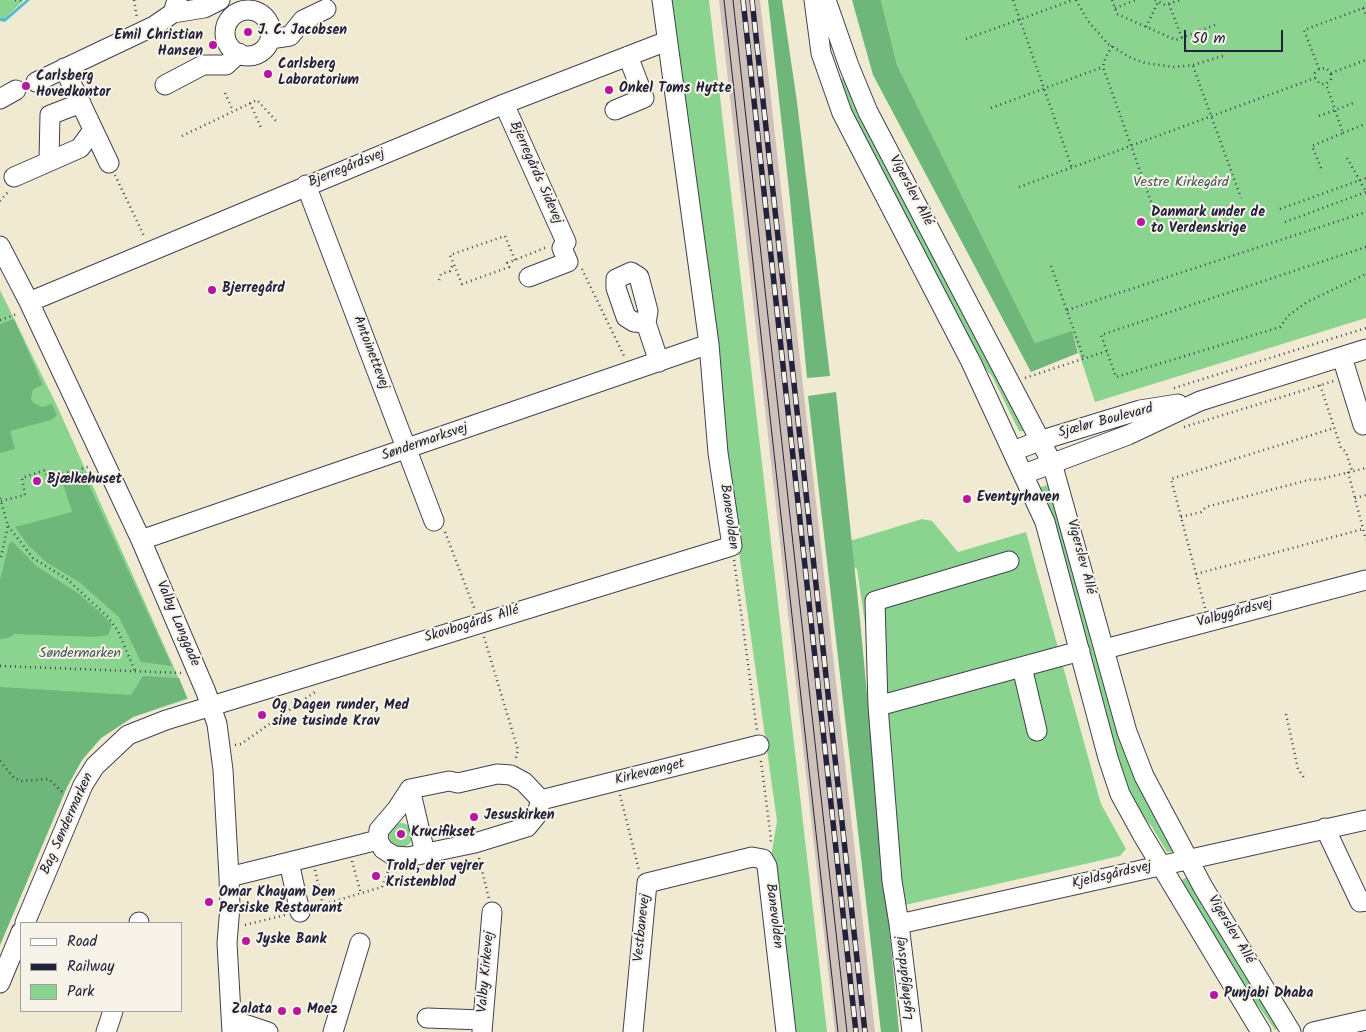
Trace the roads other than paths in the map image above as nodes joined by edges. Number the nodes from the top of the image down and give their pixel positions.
1 (220, 0) edge
2 (662, 0) edge
3 (814, 0) edge
4 (826, 0) edge
5 (175, 6) edge
6 (236, 6) edge
7 (326, 9) dead end
8 (270, 39) junction
9 (667, 41) junction
10 (238, 53) junction
11 (628, 56) junction
12 (64, 68) junction
13 (36, 82) dead end
14 (165, 85) dead end
15 (81, 104) junction
16 (504, 104) junction
17 (615, 110) dead end
18 (93, 130) junction
19 (49, 160) junction
20 (109, 163) road end
21 (14, 177) dead end
22 (306, 186) junction
23 (0, 246) edge
24 (529, 276) dead end
25 (29, 302) junction
26 (646, 323) dead end
27 (709, 344) junction
28 (1366, 349) edge
29 (1342, 357) junction
30 (658, 362) junction
31 (1200, 401) junction
32 (1363, 425) dead end
33 (1042, 440) junction
34 (407, 450) junction
35 (1013, 451) junction
36 (1052, 463) junction
37 (1024, 474) junction
38 (434, 521) road end
39 (140, 540) junction
40 (732, 546) joint
41 (1009, 561) dead end
42 (1366, 580) edge
43 (1105, 649) junction
44 (1080, 651) junction
45 (1022, 667) junction
46 (212, 706) junction
47 (878, 706) junction
48 (1036, 731) dead end
49 (759, 745) road end
50 (410, 789) junction
51 (541, 800) junction
52 (1366, 820) edge
53 (1324, 828) junction
54 (378, 840) junction
55 (425, 853) junction
56 (763, 859) joint
57 (1187, 859) junction
58 (289, 862) junction
59 (1161, 865) junction
60 (229, 876) junction
61 (1366, 901) edge
62 (300, 912) road end
63 (492, 912) road end
64 (25, 922) edge
65 (900, 924) junction
66 (20, 934) edge
67 (360, 943) dead end
68 (0, 983) edge
69 (113, 1012) edge
70 (427, 1018) dead end
71 (1366, 1020) edge
72 (232, 1026) edge
73 (482, 1026) edge
74 (106, 1032) edge
75 (268, 1032) edge
76 (333, 1032) edge
77 (633, 1032) edge
78 (786, 1032) edge
79 (912, 1032) edge
80 (1261, 1032) edge
81 (1291, 1032) edge
82 (1313, 1032) edge

1 - 5 street
2 - 9 street, Banevolden
3 - 35 street, Vigerslev Allé
4 - 33 street, Vigerslev Allé
5 - 12 street
6 - 8 street
6 - 10 street
7 - 8 street
8 - 10 street
9 - 11 street, Bjerregårdsvej
9 - 27 street, Banevolden
10 - 14 street
11 - 16 street, Bjerregårdsvej
11 - 17 street
12 - 13 street
12 - 15 street
15 - 18 street
15 - 19 street
16 - 22 street, Bjerregårdsvej
16 - 24 street, Bjerregårds Sidevej
18 - 19 street
18 - 20 street
19 - 21 street
22 - 25 street, Bjerregårdsvej
22 - 34 street, Antoinettevej
23 - 25 street, Valby Langgade
25 - 39 street, Valby Langgade
26 - 30 street
27 - 30 street, Søndermarksvej
27 - 40 street, Banevolden
28 - 29 street, Sjælør Boulevard
29 - 31 street, Sjælør Boulevard
29 - 32 street
30 - 34 street, Søndermarksvej
31 - 33 street, Sjælør Boulevard
31 - 36 street, Sjælør Boulevard
33 - 35 street, Sjælør Boulevard
33 - 36 street, Vigerslev Allé
34 - 38 street, Antoinettevej
34 - 39 street, Søndermarksvej
35 - 37 street, Vigerslev Allé
36 - 37 street, Sjælør Boulevard
36 - 43 street, Vigerslev Allé
37 - 44 street, Vigerslev Allé
39 - 46 street, Valby Langgade
40 - 46 street, Skovbogårds Allé
41 - 47 street, Lyshøjgårdsvej
42 - 43 street, Valbygårdsvej
43 - 57 street, Vigerslev Allé
44 - 45 street
44 - 59 street, Vigerslev Allé
45 - 47 street
45 - 48 street
46 - 60 street, Valby Langgade
46 - 64 street, Bag Søndermarken
47 - 65 street, Lyshøjgårdsvej
49 - 51 street, Kirkevænget
50 - 51 street
50 - 54 street
50 - 55 street
51 - 55 street
52 - 53 street, Kjeldsgårdsvej
53 - 57 street, Kjeldsgårdsvej
53 - 61 street
54 - 55 street
54 - 58 street
56 - 77 street, Vestbanevej
56 - 78 street, Banevolden
57 - 59 street, Kjeldsgårdsvej
57 - 81 street, Vigerslev Allé
58 - 60 street
58 - 62 street
59 - 65 street, Kjeldsgårdsvej
59 - 80 street, Vigerslev Allé
60 - 72 street, Valby Langgade
63 - 73 street, Valby Kirkevej
65 - 79 street, Lyshøjgårdsvej
66 - 68 street
67 - 76 street
69 - 74 street
70 - 73 street
71 - 82 street
72 - 75 street

